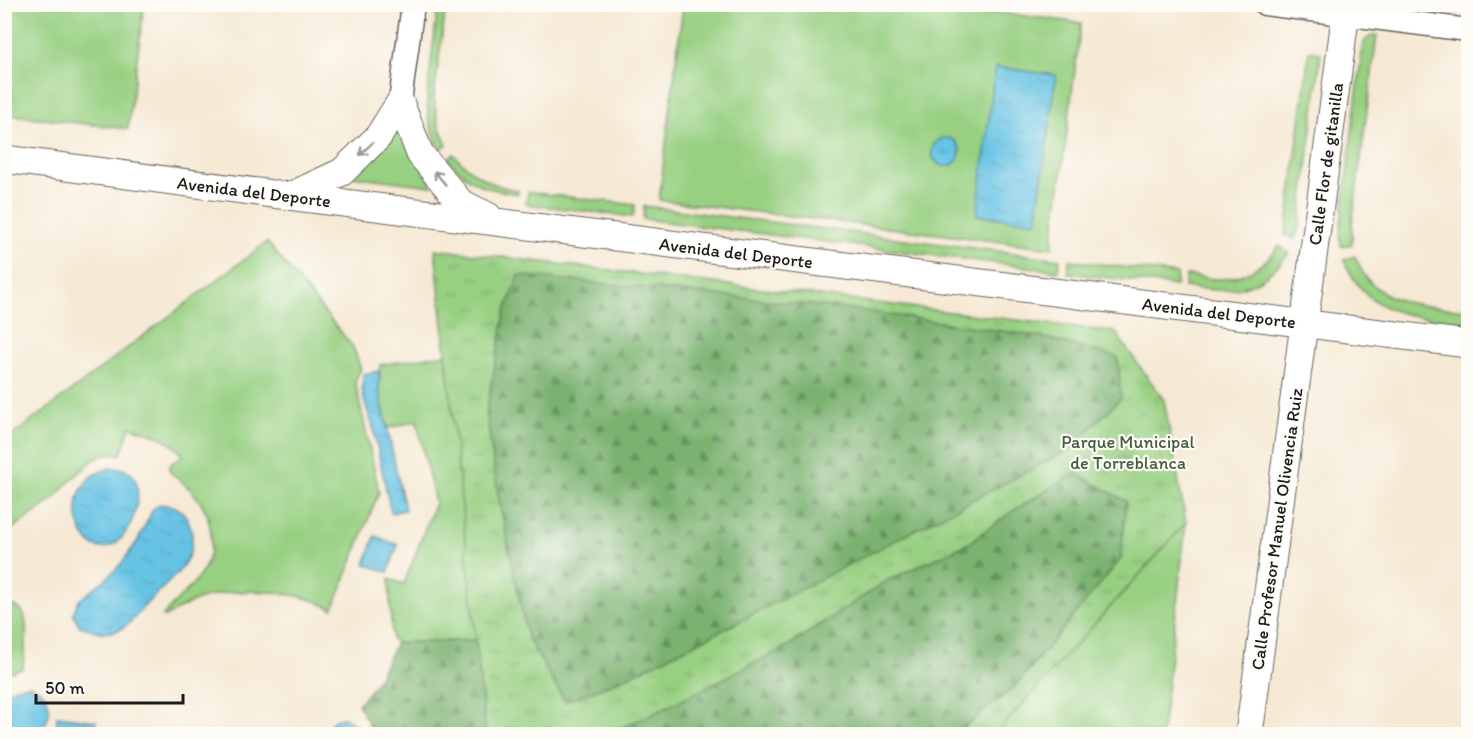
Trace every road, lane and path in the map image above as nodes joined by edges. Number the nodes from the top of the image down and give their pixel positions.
1 (413, 4) edge
2 (1265, 4) edge
3 (1346, 10) edge
4 (1468, 30) edge
5 (400, 102) junction
6 (4, 159) edge
7 (288, 196) junction
8 (504, 223) junction
9 (1304, 323) junction
10 (1468, 344) edge
11 (1249, 735) edge

1 - 5 street
2 - 3 street
3 - 4 street
3 - 9 street, Calle Flor de gitanilla
5 -> 7 street
8 -> 5 street
6 - 7 street, Avenida del Deporte
7 - 8 street, Avenida del Deporte
8 - 9 street, Avenida del Deporte
9 - 10 street, Avenida del Deporte
9 - 11 street, Calle Profesor Manuel Olivencia Ruiz

